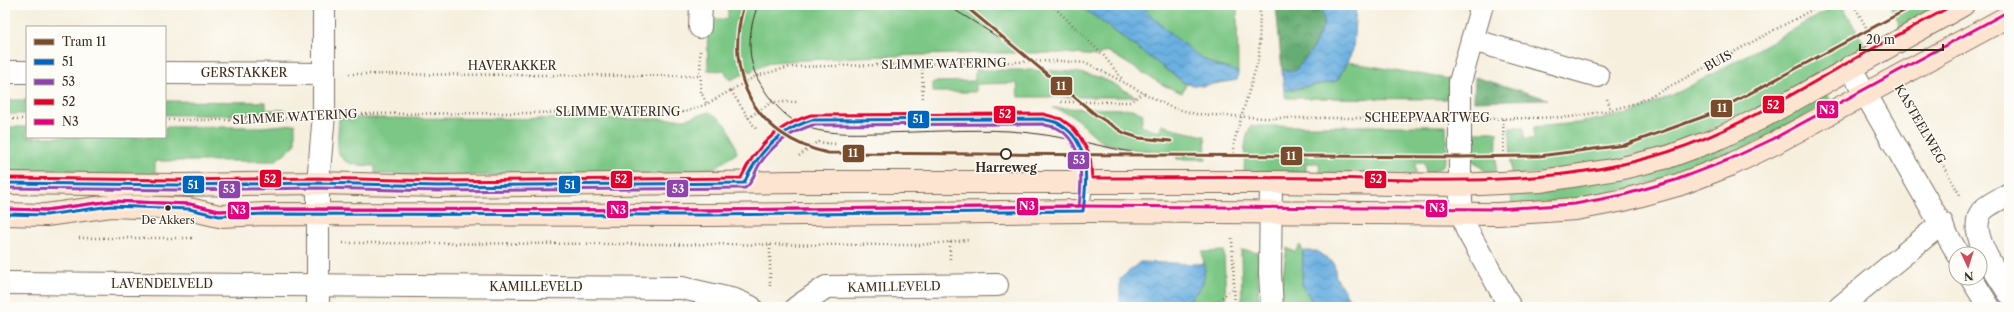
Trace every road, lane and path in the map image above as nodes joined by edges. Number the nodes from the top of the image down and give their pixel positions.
1 (324, 5) edge
2 (700, 5) edge
3 (1052, 5) edge
4 (1260, 5) edge
5 (1482, 5) edge
6 (1821, 5) edge
7 (1854, 5) edge
8 (1963, 5) edge
9 (2009, 16) edge
10 (700, 27) joint
11 (1472, 40) junction
12 (1880, 52) junction
13 (1850, 67) junction
14 (5, 72) edge
15 (26, 72) edge
16 (166, 73) edge
17 (324, 74) junction
18 (701, 76) junction
19 (1598, 76) dead end
20 (1894, 79) junction
21 (1123, 81) junction
22 (1866, 94) junction
23 (707, 104) junction
24 (1611, 110) joint
25 (324, 114) junction
26 (1242, 116) junction
27 (1459, 118) junction
28 (5, 119) edge
29 (26, 119) edge
30 (166, 120) edge
31 (836, 144) dead end
32 (795, 159) dead end
33 (1271, 182) junction
34 (5, 183) edge
35 (318, 183) junction
36 (744, 183) junction
37 (1087, 183) junction
38 (1460, 185) junction
39 (2009, 194) edge
40 (1083, 211) junction
41 (1270, 213) junction
42 (1462, 213) junction
43 (5, 214) edge
44 (318, 214) junction
45 (1978, 219) junction
46 (1942, 223) junction
47 (76, 238) dead end
48 (201, 238) dead end
49 (770, 245) dead end
50 (1954, 246) edge
51 (5, 283) edge
52 (318, 285) junction
53 (997, 285) dead end
54 (1976, 286) edge
55 (2009, 293) edge
56 (771, 296) dead end
57 (318, 307) edge
58 (751, 307) edge
59 (798, 307) edge
60 (1209, 307) edge
61 (1235, 307) edge
62 (1272, 307) edge
63 (1510, 307) edge
64 (1840, 307) edge
65 (1989, 307) edge

1 - 17 street
2 - 10 street
3 - 21 path
4 - 26 path
5 - 11 street
6 - 24 path, BUIS
7 - 12 path
8 - 12 street
9 - 20 street
10 - 18 path
11 - 19 street
11 - 27 street
12 - 13 street
13 - 22 street
13 - 38 street
14 - 15 street
16 - 17 street, GERSTAKKER
17 - 18 path, HAVERAKKER
17 - 25 street
18 - 23 path
20 - 22 street
20 - 45 path, KASTEELWEG
21 - 23 path, SLIMME WATERING
21 - 26 path, SLIMME WATERING
22 - 42 street
22 - 46 street
23 - 25 path, SLIMME WATERING
24 - 27 path, SCHEEPVAARTWEG
25 - 30 path, SLIMME WATERING
25 - 35 street
26 - 27 path, SCHEEPVAARTWEG
27 - 38 street
28 - 29 path
31 - 32 path
33 - 37 street
33 - 38 street
33 - 41 street
34 - 35 street
35 - 36 street
35 - 44 street
36 - 37 street
36 - 37 lane
37 - 40 lane
38 - 42 street
39 - 45 street
40 - 41 street
40 - 44 street
41 - 42 street
41 - 62 street
42 - 63 street
43 - 44 street
44 - 52 street
45 - 55 street
46 - 50 street
46 - 64 street
47 - 48 path
49 - 56 path
51 - 52 street, LAVENDELVELD
52 - 57 street
52 - 58 street, KAMILLEVELD
53 - 59 street, KAMILLEVELD
54 - 65 street
60 - 61 path

